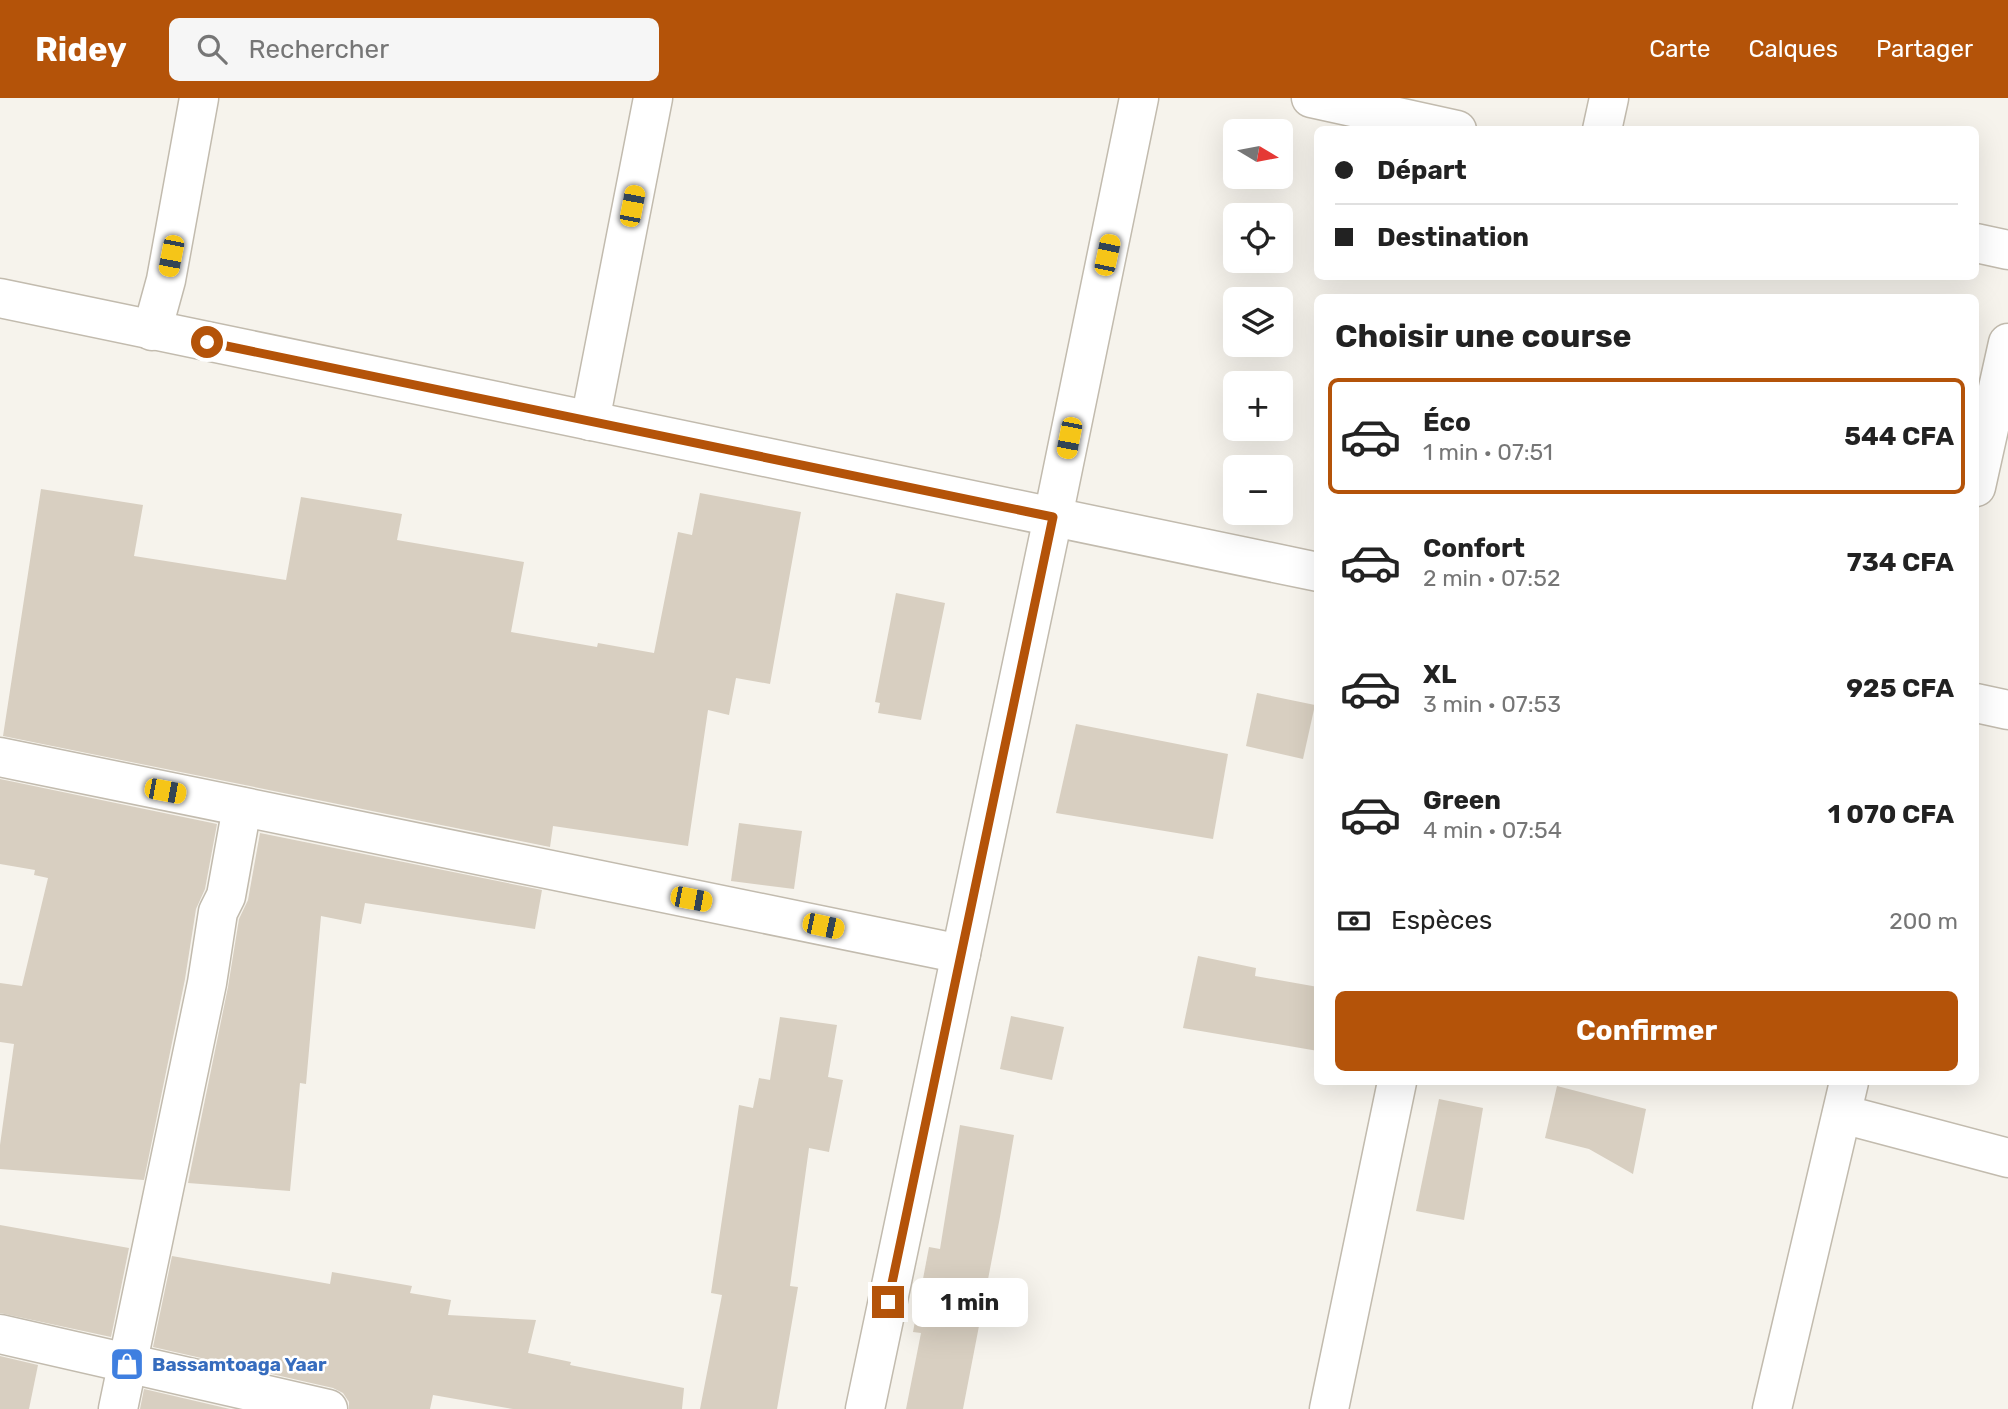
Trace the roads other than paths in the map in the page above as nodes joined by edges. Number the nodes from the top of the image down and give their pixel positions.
1 (198, 98) edge
2 (653, 98) edge
3 (1139, 98) edge
4 (1311, 98) edge
5 (1609, 98) edge
6 (1439, 126) edge
7 (1603, 126) edge
8 (1979, 244) edge
9 (2008, 250) edge
10 (0, 298) edge
11 (152, 331) junction
12 (2008, 343) edge
13 (590, 421) junction
14 (1979, 474) edge
15 (1053, 517) junction
16 (1314, 571) edge
17 (1979, 705) edge
18 (2008, 710) edge
19 (0, 757) edge
20 (242, 807) junction
21 (961, 954) junction
22 (1396, 1085) edge
23 (1845, 1098) edge
24 (2008, 1158) edge
25 (0, 1334) edge
26 (127, 1364) junction
27 (118, 1409) edge
28 (328, 1409) edge
29 (865, 1409) edge
30 (1328, 1409) edge
31 (1772, 1409) edge

1 - 11 street
2 - 13 street
3 - 15 street
4 - 6 street
5 - 7 street
8 - 9 street
10 - 11 street
11 - 13 street
12 - 14 street
13 - 15 street
15 - 16 street
15 - 21 street
17 - 18 street
19 - 20 street
20 - 21 street
20 - 26 street
21 - 29 street
22 - 30 street
23 - 24 street
23 - 31 street
25 - 26 street
26 - 27 street
26 - 28 street

